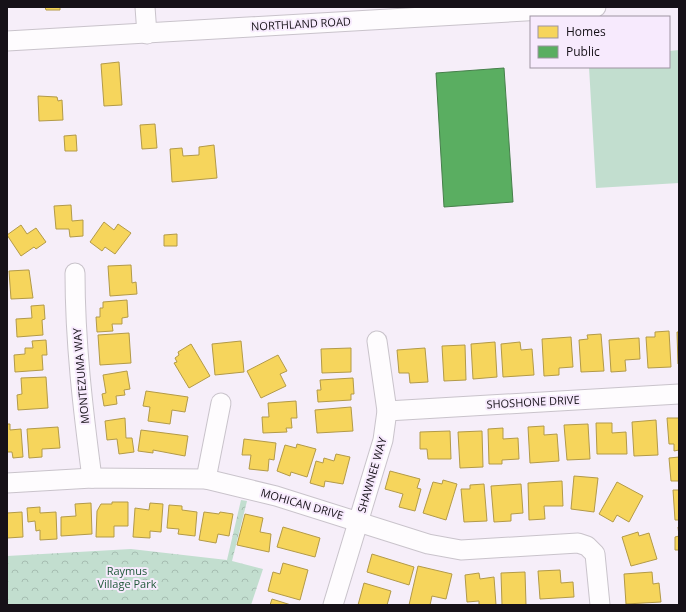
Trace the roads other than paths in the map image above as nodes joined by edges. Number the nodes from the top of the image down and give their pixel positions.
1 (145, 7) edge
2 (596, 7) edge
3 (147, 34) junction
4 (7, 41) edge
5 (75, 273) dead end
6 (377, 341) dead end
7 (679, 394) edge
8 (221, 403) dead end
9 (387, 411) junction
10 (92, 478) junction
11 (206, 479) junction
12 (7, 483) edge
13 (359, 520) junction
14 (333, 605) edge
15 (600, 605) edge

1 - 3 street
2 - 3 street, NORTHLAND ROAD
3 - 4 street, NORTHLAND ROAD
5 - 10 street, MONTEZUMA WAY
6 - 9 street, SHAWNEE WAY
7 - 9 street, SHOSHONE DRIVE
8 - 11 street
9 - 13 street, SHAWNEE WAY
10 - 11 street, MOHICAN DRIVE
10 - 12 street, MOHICAN DRIVE
11 - 13 street, MOHICAN DRIVE
13 - 14 street, SHAWNEE WAY
13 - 15 street, MOHICAN DRIVE

